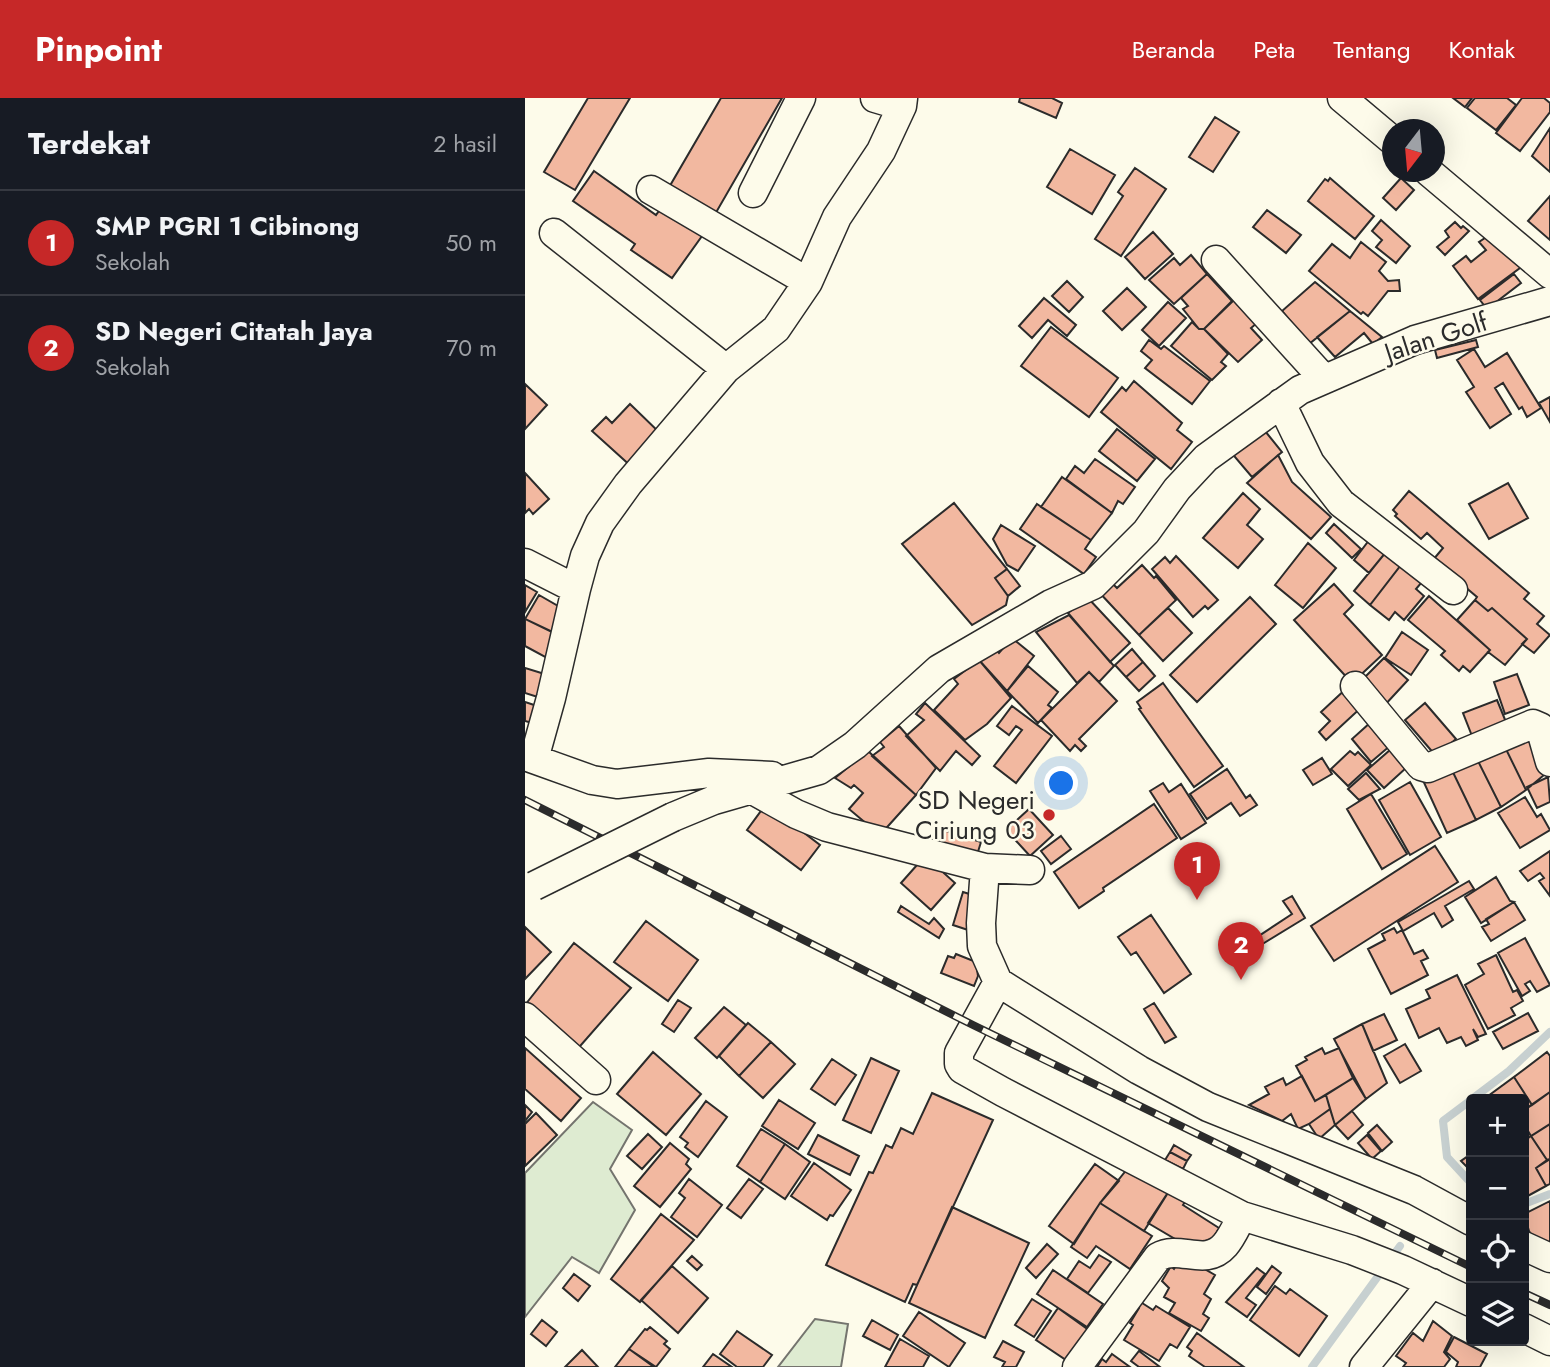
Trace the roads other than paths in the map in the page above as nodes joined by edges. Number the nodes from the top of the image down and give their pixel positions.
1 (801, 98) edge
2 (875, 98) edge
3 (1342, 98) edge
4 (903, 102) edge
5 (1382, 132) edge
6 (1441, 182) edge
7 (651, 190) dead end
8 (753, 193) dead end
9 (554, 233) dead end
10 (1216, 260) dead end
11 (1550, 274) edge
12 (808, 282) junction
13 (1550, 302) edge
14 (726, 369) junction
15 (1323, 378) junction
16 (1281, 402) junction
17 (525, 563) edge
18 (576, 589) junction
19 (1453, 590) dead end
20 (1355, 686) dead end
21 (529, 757) edge
22 (1550, 762) edge
23 (796, 778) junction
24 (751, 789) junction
25 (985, 868) junction
26 (1030, 870) dead end
27 (529, 887) edge
28 (998, 982) junction
29 (525, 1017) edge
30 (596, 1080) dead end
31 (1242, 1216) junction
32 (1469, 1220) edge
33 (1529, 1248) edge
34 (1550, 1258) edge
35 (1431, 1283) junction
36 (1466, 1300) edge
37 (1529, 1330) edge
38 (1550, 1341) edge
39 (1077, 1367) edge
40 (1364, 1367) edge

1 - 8 street
2 - 4 street
3 - 5 street
4 - 12 street
6 - 11 street
7 - 12 street
9 - 14 street
10 - 15 street
12 - 14 street
13 - 15 street, Jalan Golf
14 - 18 street
15 - 16 street, Jalan Golf
16 - 19 street
16 - 23 street, Jalan Golf
17 - 18 street
18 - 21 street
20 - 22 street
21 - 23 street
23 - 24 street, Jalan Golf
24 - 25 street
24 - 27 street, Jalan Golf, bridge
25 - 26 street
25 - 28 street
28 - 31 street
28 - 32 street
29 - 30 street
31 - 35 street
31 - 39 street
33 - 34 street
35 - 36 street
35 - 40 street
37 - 38 street

